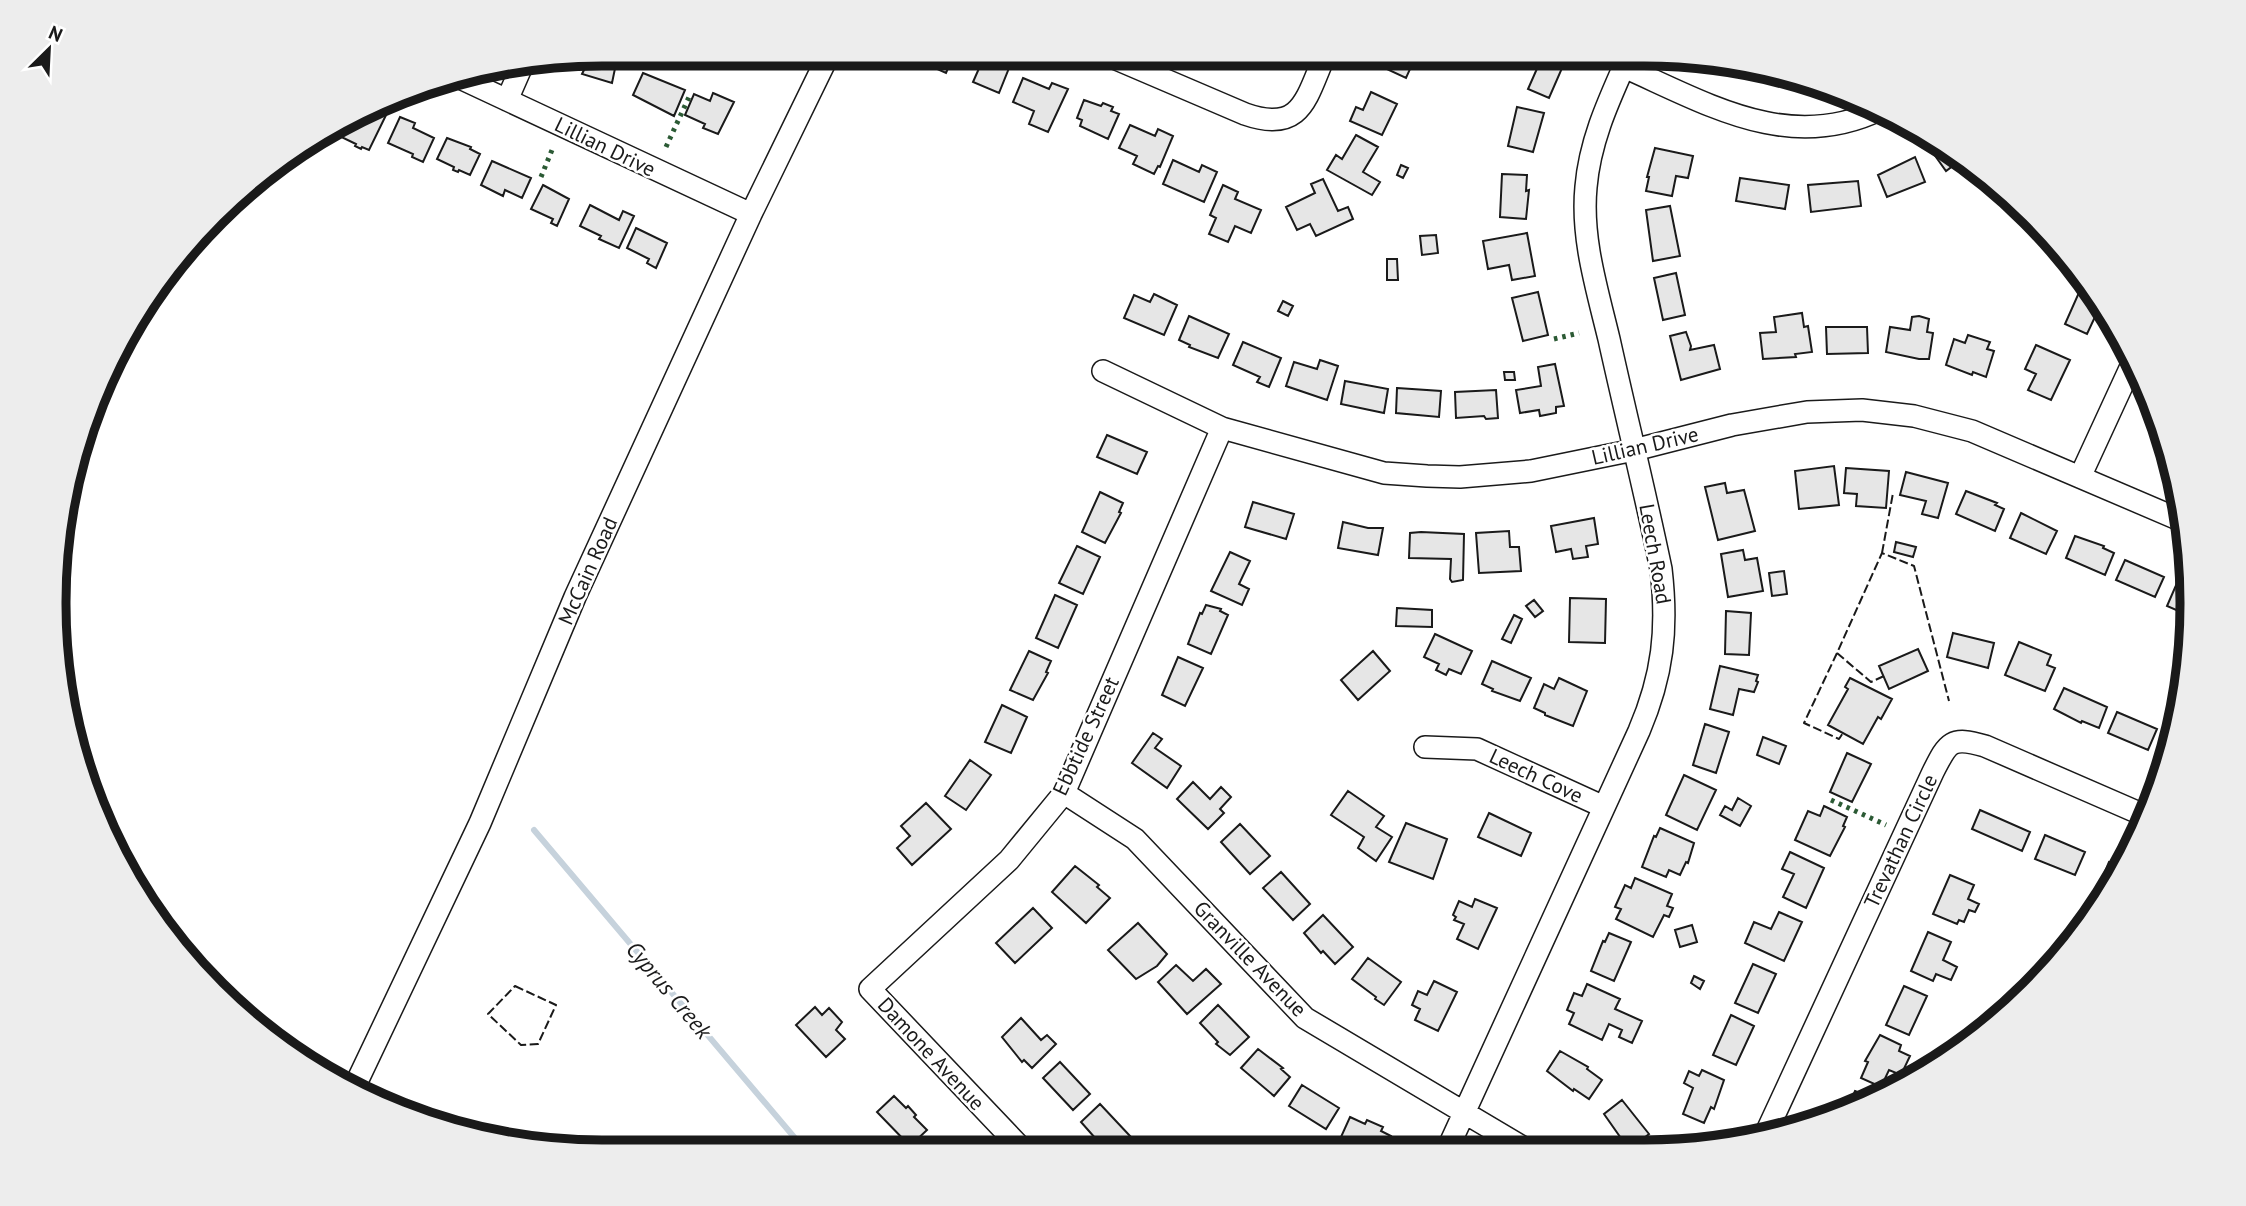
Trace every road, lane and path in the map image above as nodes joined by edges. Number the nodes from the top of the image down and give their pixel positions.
1 (823, 66) edge
2 (1133, 66) edge
3 (1320, 66) edge
4 (1625, 66) edge
5 (1637, 66) edge
6 (519, 73) edge
7 (471, 83) edge
8 (507, 100) junction
9 (1865, 115) edge
10 (751, 214) junction
11 (1103, 371) dead end
12 (2128, 374) edge
13 (1222, 428) junction
14 (1634, 450) junction
15 (2081, 477) junction
16 (2172, 516) edge
17 (1425, 747) dead end
18 (1064, 793) junction
19 (1604, 807) junction
20 (2137, 812) edge
21 (870, 989) joint
22 (358, 1080) edge
23 (1466, 1113) junction
24 (1770, 1124) edge
25 (1013, 1140) edge
26 (1452, 1140) edge
27 (1511, 1140) edge

1 - 10 street, McCain Road
2 - 3 street
4 - 14 street, Leech Road
5 - 9 street
6 - 8 street
7 - 8 street, Lillian Drive
8 - 10 street, Lillian Drive
10 - 22 street, McCain Road
11 - 13 street, Lillian Drive
12 - 15 street
13 - 14 street, Lillian Drive
13 - 18 street, Ebbtide Street
14 - 15 street, Lillian Drive
14 - 19 street, Leech Road
15 - 16 street, Lillian Drive
17 - 19 street, Leech Cove
18 - 21 street, Ebbtide Street
18 - 23 street, Granville Avenue
19 - 23 street, Leech Road
20 - 24 street, Trevathan Circle
21 - 25 street, Damone Avenue
23 - 26 street, Leech Road
23 - 27 street, Granville Avenue

